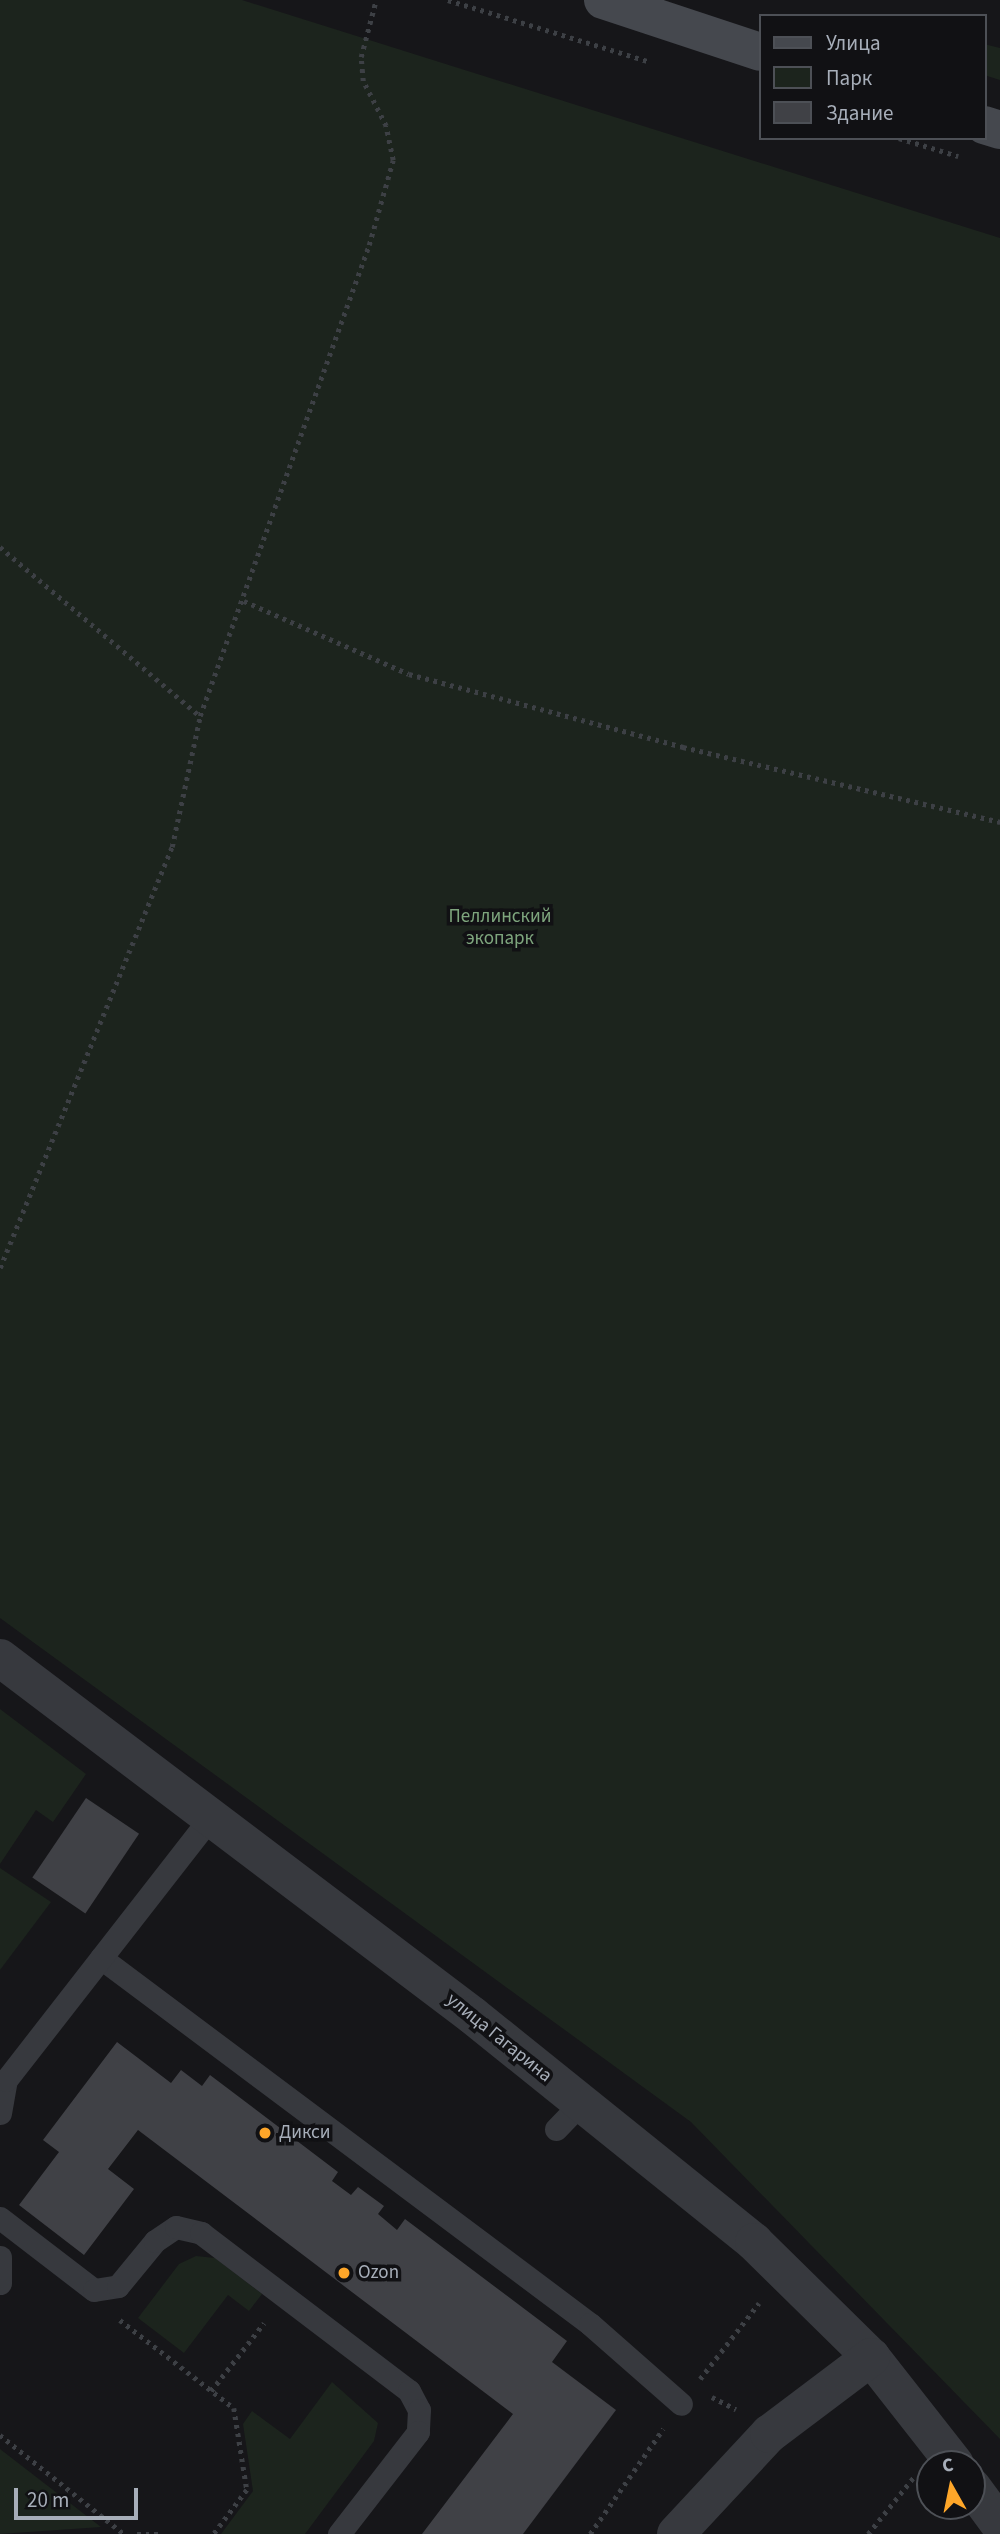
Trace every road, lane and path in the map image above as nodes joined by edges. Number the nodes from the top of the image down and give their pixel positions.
1 (376, 0) edge
2 (448, 0) edge
3 (603, 0) edge
4 (758, 50) edge
5 (656, 64) dead end
6 (905, 140) edge
7 (962, 158) dead end
8 (0, 547) edge
9 (244, 601) junction
10 (200, 716) junction
11 (1000, 822) edge
12 (0, 1268) edge
13 (0, 1658) edge
14 (212, 1815) junction
15 (101, 1958) junction
16 (3, 2078) edge
17 (0, 2113) edge
18 (0, 2218) edge
19 (0, 2257) edge
20 (0, 2283) edge
21 (94, 2290) junction
22 (284, 2296) junction
23 (760, 2302) dead end
24 (871, 2357) junction
25 (211, 2392) junction
26 (687, 2396) junction
27 (769, 2434) junction
28 (0, 2435) edge
29 (945, 2450) edge
30 (916, 2486) edge
31 (986, 2506) edge
32 (1000, 2525) edge
33 (124, 2534) edge
34 (136, 2534) edge
35 (158, 2534) edge
36 (214, 2534) edge
37 (339, 2534) edge
38 (590, 2534) edge
39 (676, 2534) edge
40 (868, 2534) edge

1 - 9 path
2 - 5 path
3 - 4 street
6 - 7 path
8 - 10 path
9 - 10 path
9 - 11 path
10 - 12 path
13 - 14 street, улица Гагарина
14 - 15 lane
14 - 24 street, улица Гагарина
15 - 16 lane
15 - 26 lane
16 - 17 lane
18 - 21 lane
19 - 20 lane
21 - 22 lane
21 - 25 path
22 - 25 path
22 - 37 lane
23 - 26 path
24 - 27 street
24 - 29 street, улица Гагарина
25 - 36 path
26 - 27 path
26 - 38 path
27 - 39 street
28 - 33 path
30 - 40 path
31 - 32 street
34 - 35 path

